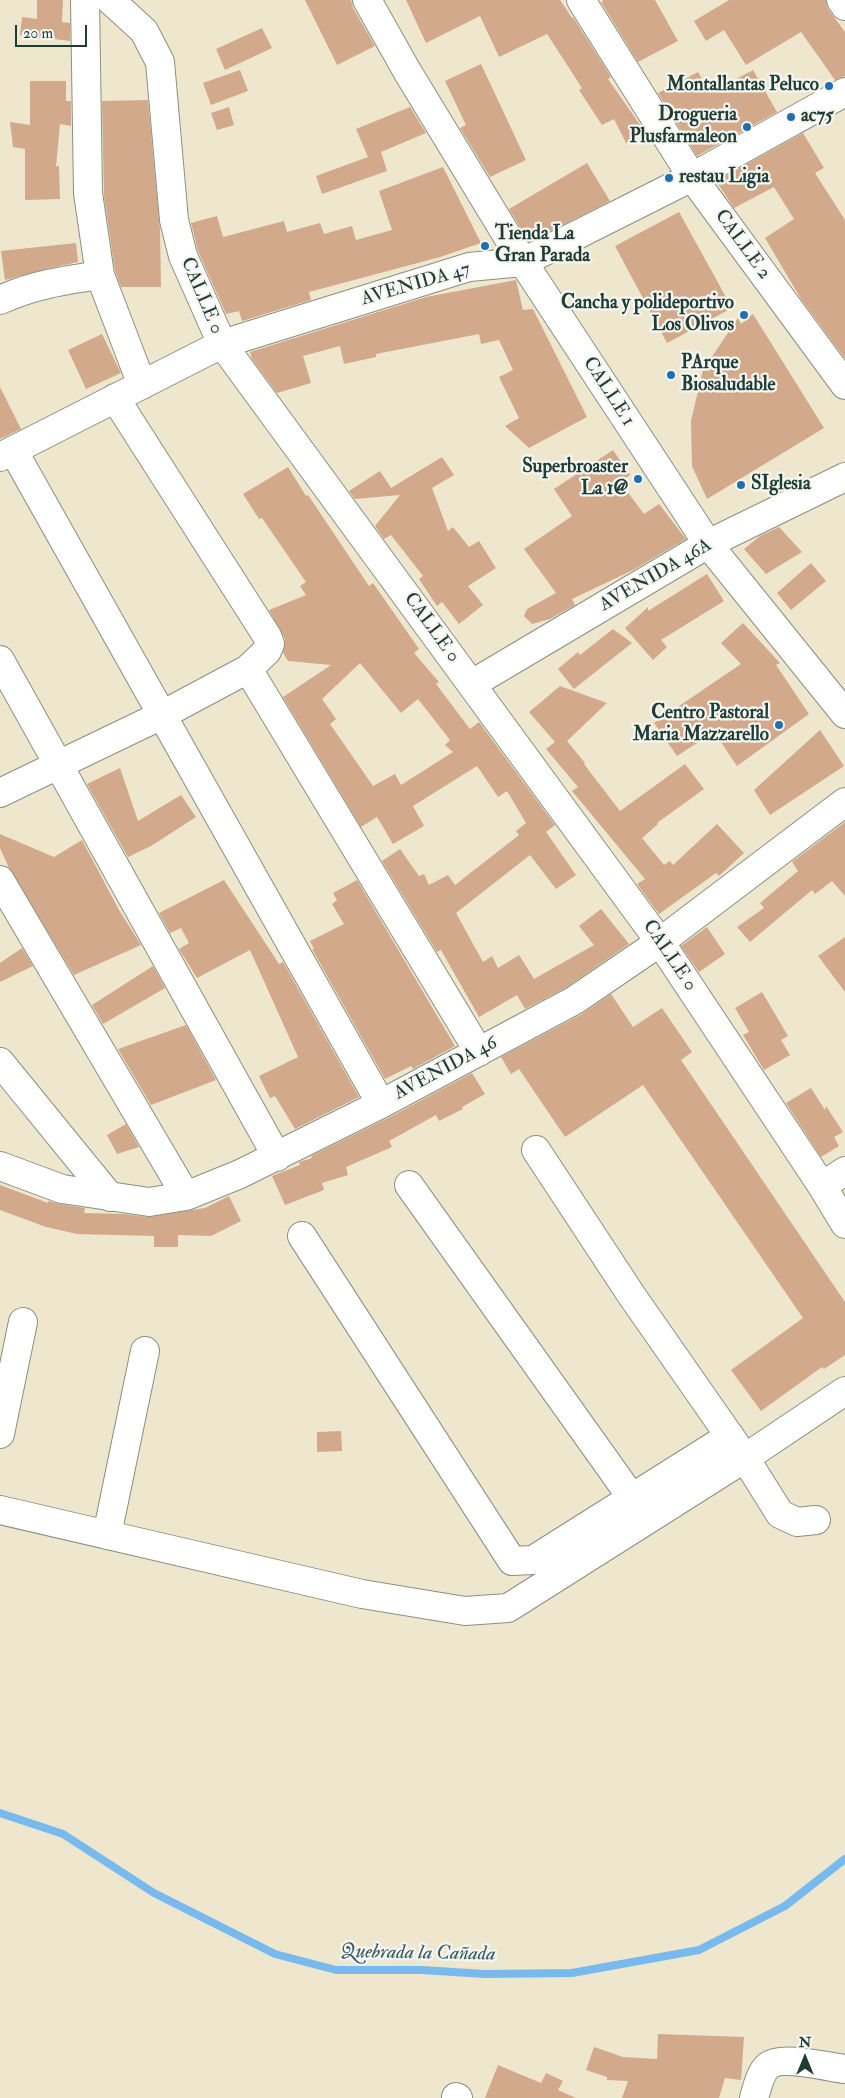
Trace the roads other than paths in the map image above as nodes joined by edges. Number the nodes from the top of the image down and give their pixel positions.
1 (85, 0) edge
2 (110, 0) edge
3 (367, 0) edge
4 (581, 0) edge
5 (841, 0) edge
6 (845, 6) edge
7 (845, 92) edge
8 (692, 177) junction
9 (523, 262) junction
10 (100, 275) junction
11 (0, 300) edge
12 (222, 344) junction
13 (142, 385) junction
14 (845, 385) edge
15 (115, 398) junction
16 (6, 453) edge
17 (845, 477) edge
18 (708, 544) junction
19 (0, 660) edge
20 (248, 668) junction
21 (472, 684) junction
22 (845, 714) edge
23 (162, 716) junction
24 (58, 765) junction
25 (0, 793) edge
26 (845, 802) edge
27 (0, 880) edge
28 (660, 942) junction
29 (479, 1052) junction
30 (0, 1062) edge
31 (381, 1104) junction
32 (536, 1150) dead end
33 (277, 1156) junction
34 (0, 1166) edge
35 (845, 1171) edge
36 (409, 1185) dead end
37 (822, 1186) junction
38 (186, 1196) junction
39 (110, 1198) junction
40 (845, 1224) edge
41 (302, 1236) dead end
42 (23, 1322) dead end
43 (145, 1351) dead end
44 (845, 1391) edge
45 (0, 1434) edge
46 (737, 1447) junction
47 (632, 1498) junction
48 (0, 1510) edge
49 (816, 1520) dead end
50 (107, 1535) junction
51 (845, 2069) edge
52 (754, 2098) edge

1 - 10 street
2 - 12 street, CALLE 0
3 - 9 street, CALLE 1
4 - 8 street, CALLE 2
5 - 6 street
7 - 8 street, AVENIDA 47
8 - 9 street, AVENIDA 47
8 - 14 street, CALLE 2
9 - 12 street, AVENIDA 47
9 - 18 street, CALLE 1
10 - 11 street
10 - 13 street
12 - 13 street, AVENIDA 47
12 - 21 street, CALLE 0
13 - 15 street, AVENIDA 47
15 - 16 street, AVENIDA 47
15 - 20 street
16 - 23 street
17 - 18 street, AVENIDA 46A
18 - 21 street, AVENIDA 46A
18 - 22 street, CALLE 1
19 - 24 street
20 - 23 street
20 - 29 street
21 - 28 street, CALLE 0
23 - 24 street
23 - 31 street
24 - 25 street
24 - 33 street
26 - 28 street, AVENIDA 46
27 - 38 street
28 - 29 street, AVENIDA 46
28 - 37 street, CALLE 0
29 - 31 street, AVENIDA 46
30 - 39 street
31 - 33 street, AVENIDA 46
32 - 46 street
33 - 38 street, AVENIDA 46
34 - 39 street, AVENIDA 46
35 - 37 street
36 - 47 street
37 - 40 street, CALLE 0
38 - 39 street, AVENIDA 46
41 - 47 street
42 - 45 street
43 - 50 street
44 - 46 street
46 - 47 street
46 - 49 street
46 - 50 street
48 - 50 street
51 - 52 street

